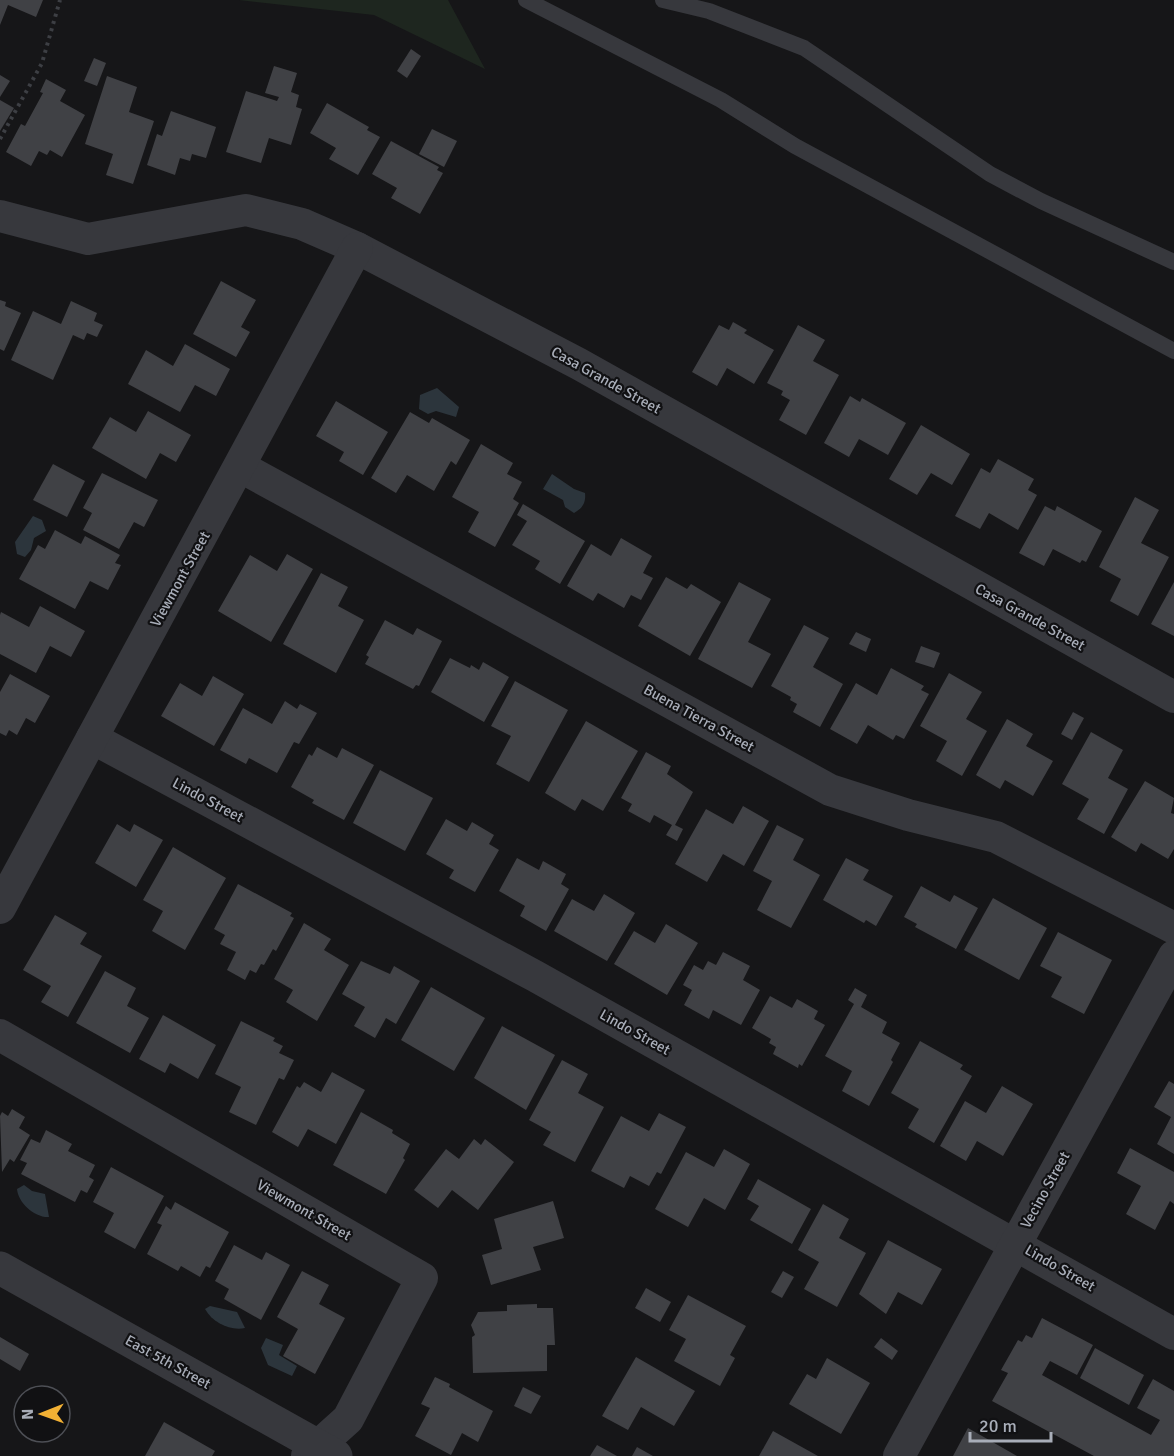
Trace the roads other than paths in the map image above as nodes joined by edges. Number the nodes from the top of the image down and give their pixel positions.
1 (526, 0) edge
2 (663, 0) edge
3 (0, 216) edge
4 (357, 248) junction
5 (1174, 262) edge
6 (1174, 351) edge
7 (241, 467) junction
8 (1174, 697) edge
9 (92, 738) junction
10 (0, 908) edge
11 (1174, 928) edge
12 (1174, 956) edge
13 (0, 1035) edge
14 (1016, 1244) junction
15 (0, 1268) edge
16 (1174, 1334) edge
17 (320, 1453) edge
18 (899, 1456) edge

1 - 6 lane
2 - 5 lane
3 - 4 street, Casa Grande Street
4 - 7 street, Viewmont Street
4 - 8 street, Casa Grande Street
7 - 9 street, Viewmont Street
7 - 11 street, Buena Tierra Street
9 - 10 street, Viewmont Street
9 - 14 street, Lindo Street
12 - 14 street, Vecino Street
13 - 17 street, Viewmont Street
14 - 16 street, Lindo Street
14 - 18 street, Vecino Street
15 - 17 street, East 5th Street

